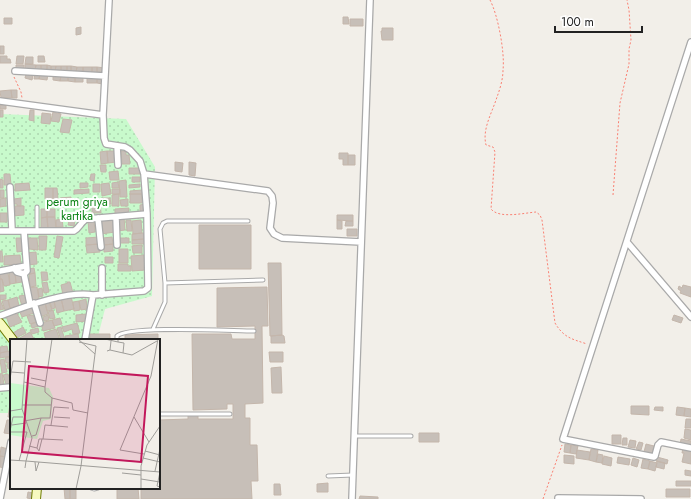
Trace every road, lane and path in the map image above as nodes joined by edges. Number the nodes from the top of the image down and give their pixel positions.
1 (109, 0) edge
2 (370, 0) edge
3 (490, 0) edge
4 (627, 0) edge
5 (691, 42) edge
6 (15, 71) joint
7 (105, 76) junction
8 (0, 101) edge
9 (23, 104) junction
10 (102, 115) junction
11 (117, 146) junction
12 (118, 165) dead end
13 (144, 174) junction
14 (10, 187) dead end
15 (613, 195) dead end
16 (38, 208) dead end
17 (147, 214) junction
18 (116, 217) junction
19 (98, 218) junction
20 (248, 221) dead end
21 (0, 230) edge
22 (12, 230) junction
23 (24, 230) junction
24 (37, 231) junction
25 (361, 242) junction
26 (627, 242) junction
27 (117, 245) dead end
28 (101, 247) dead end
29 (26, 266) junction
30 (14, 268) junction
31 (102, 268) dead end
32 (0, 271) edge
33 (24, 274) junction
34 (263, 280) dead end
35 (165, 283) junction
36 (102, 294) junction
37 (93, 296) junction
38 (32, 304) junction
39 (0, 316) edge
40 (691, 317) edge
41 (40, 322) dead end
42 (0, 323) edge
43 (153, 329) junction
44 (254, 331) dead end
45 (7, 336) edge
46 (85, 339) edge
47 (117, 339) edge
48 (594, 346) junction
49 (10, 387) edge
50 (0, 388) edge
51 (160, 414) edge
52 (230, 414) dead end
53 (355, 436) junction
54 (411, 436) dead end
55 (563, 439) junction
56 (10, 447) edge
57 (691, 448) edge
58 (353, 475) junction
59 (328, 476) dead end
60 (38, 489) edge
61 (558, 498) dead end
62 (0, 499) edge
63 (36, 499) edge
64 (352, 499) edge
65 (543, 499) edge
66 (641, 499) edge

1 - 7 street
2 - 25 street
3 - 48 path
4 - 15 path
5 - 26 street
6 - 7 street
6 - 9 path
7 - 10 street
8 - 9 street
9 - 10 street
10 - 11 street
11 - 12 street
11 - 13 street
13 - 17 street
13 - 25 street
14 - 22 street
16 - 24 lane
17 - 18 street
17 - 36 street
18 - 19 street
18 - 27 street
19 - 24 street
19 - 28 street
20 - 35 lane
21 - 22 street
22 - 23 street
23 - 24 street
23 - 29 street
25 - 53 street
26 - 40 street
26 - 48 street
29 - 30 street
29 - 33 street
30 - 32 street
30 - 33 street
31 - 36 street
33 - 38 street
34 - 35 lane
35 - 43 lane
36 - 37 street
37 - 38 street
37 - 46 street
38 - 39 street
38 - 41 street
42 - 45 main road
43 - 44 lane
43 - 47 lane
48 - 55 street
49 - 50 street
51 - 52 lane
53 - 54 lane
53 - 58 street
55 - 57 street
55 - 65 path
56 - 62 street
58 - 59 lane
58 - 64 street
60 - 63 main road
61 - 66 street

